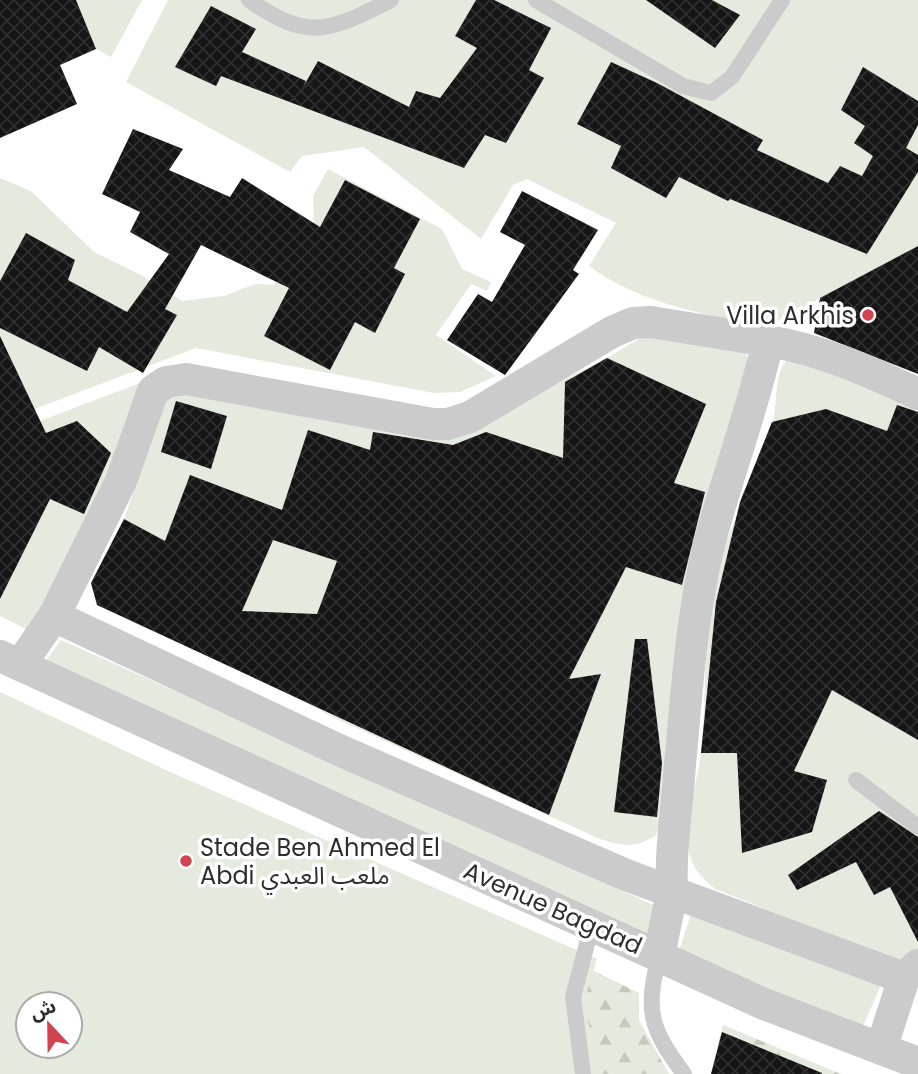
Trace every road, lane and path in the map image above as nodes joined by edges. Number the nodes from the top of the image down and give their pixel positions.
1 (249, 0) edge
2 (391, 0) edge
3 (536, 0) edge
4 (782, 0) edge
5 (768, 341) junction
6 (918, 394) edge
7 (54, 616) junction
8 (10, 661) edge
9 (856, 780) dead end
10 (918, 827) edge
11 (672, 892) junction
12 (592, 925) junction
13 (659, 956) junction
14 (911, 971) edge
15 (881, 1049) junction
16 (918, 1063) edge
17 (583, 1074) edge
18 (684, 1074) edge

1 - 2 lane
3 - 4 lane
5 - 6 street
5 - 7 street
5 - 11 street
7 - 8 street
7 - 11 street
8 - 12 street, Avenue Bagdad
9 - 10 lane
11 - 13 street
11 - 14 street
12 - 13 street, Avenue Bagdad
12 - 17 lane
13 - 15 street, Avenue Bagdad
13 - 18 lane
14 - 15 street
15 - 16 street, Avenue Bagdad

